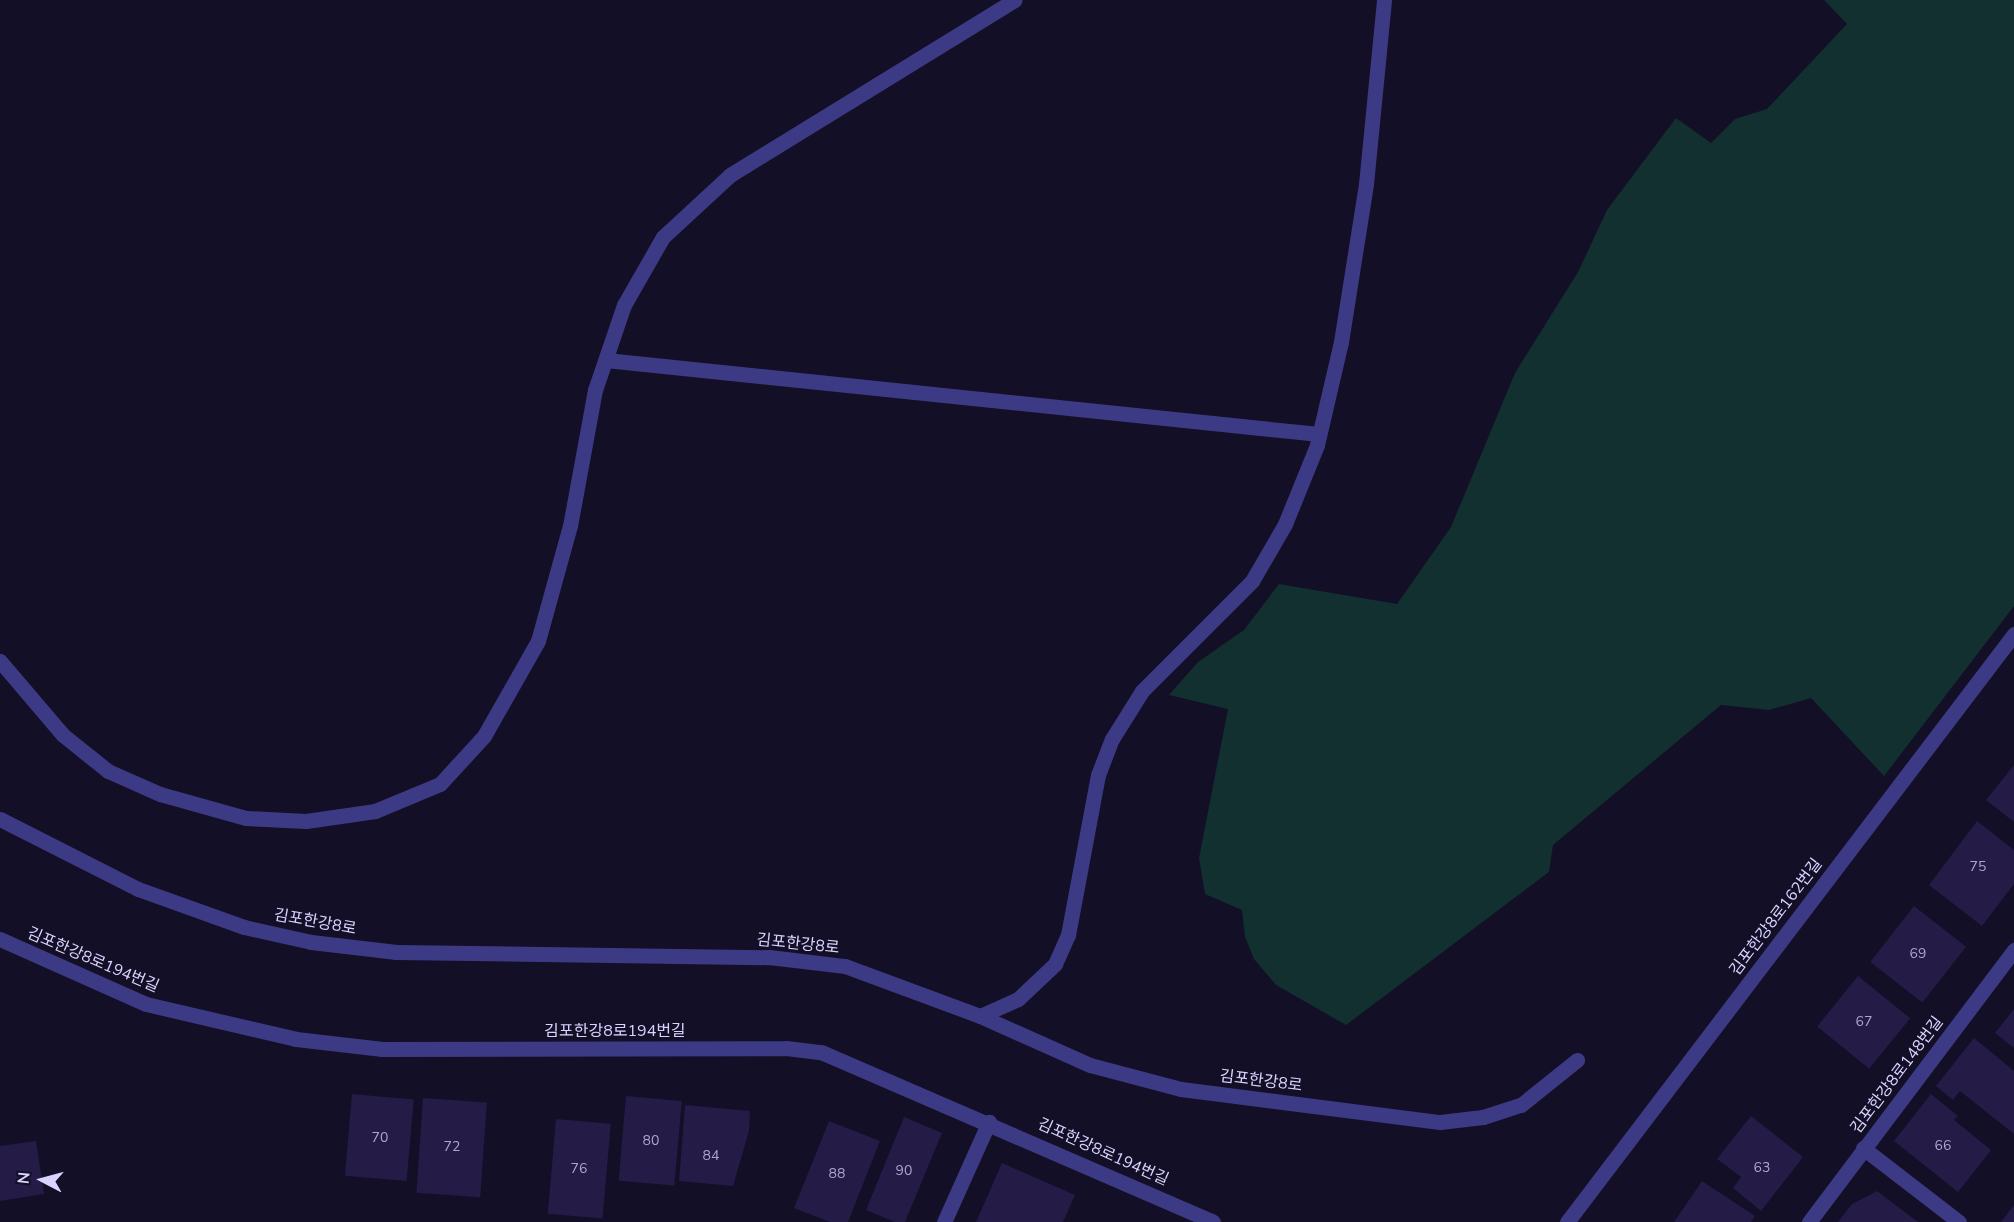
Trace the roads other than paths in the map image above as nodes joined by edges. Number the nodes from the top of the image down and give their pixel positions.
1 (1015, 0) edge
2 (1384, 0) edge
3 (606, 360) junction
4 (1319, 434) junction
5 (2014, 634) edge
6 (0, 661) edge
7 (0, 819) edge
8 (0, 939) edge
9 (2014, 950) edge
10 (980, 1016) junction
11 (1576, 1060) dead end
12 (989, 1122) junction
13 (1863, 1148) junction
14 (1206, 1220) edge
15 (944, 1222) edge
16 (1567, 1222) edge
17 (1809, 1222) edge
18 (1959, 1222) edge

1 - 3 street
2 - 4 street
3 - 4 street
3 - 6 street
4 - 10 street
5 - 16 street, 김포한강8로162번길
7 - 10 street, 김포한강8로
8 - 12 street, 김포한강8로194번길
9 - 13 street, 김포한강8로148번길
10 - 11 street, 김포한강8로
12 - 14 street, 김포한강8로194번길
12 - 15 street
13 - 17 street, 김포한강8로148번길
13 - 18 street

